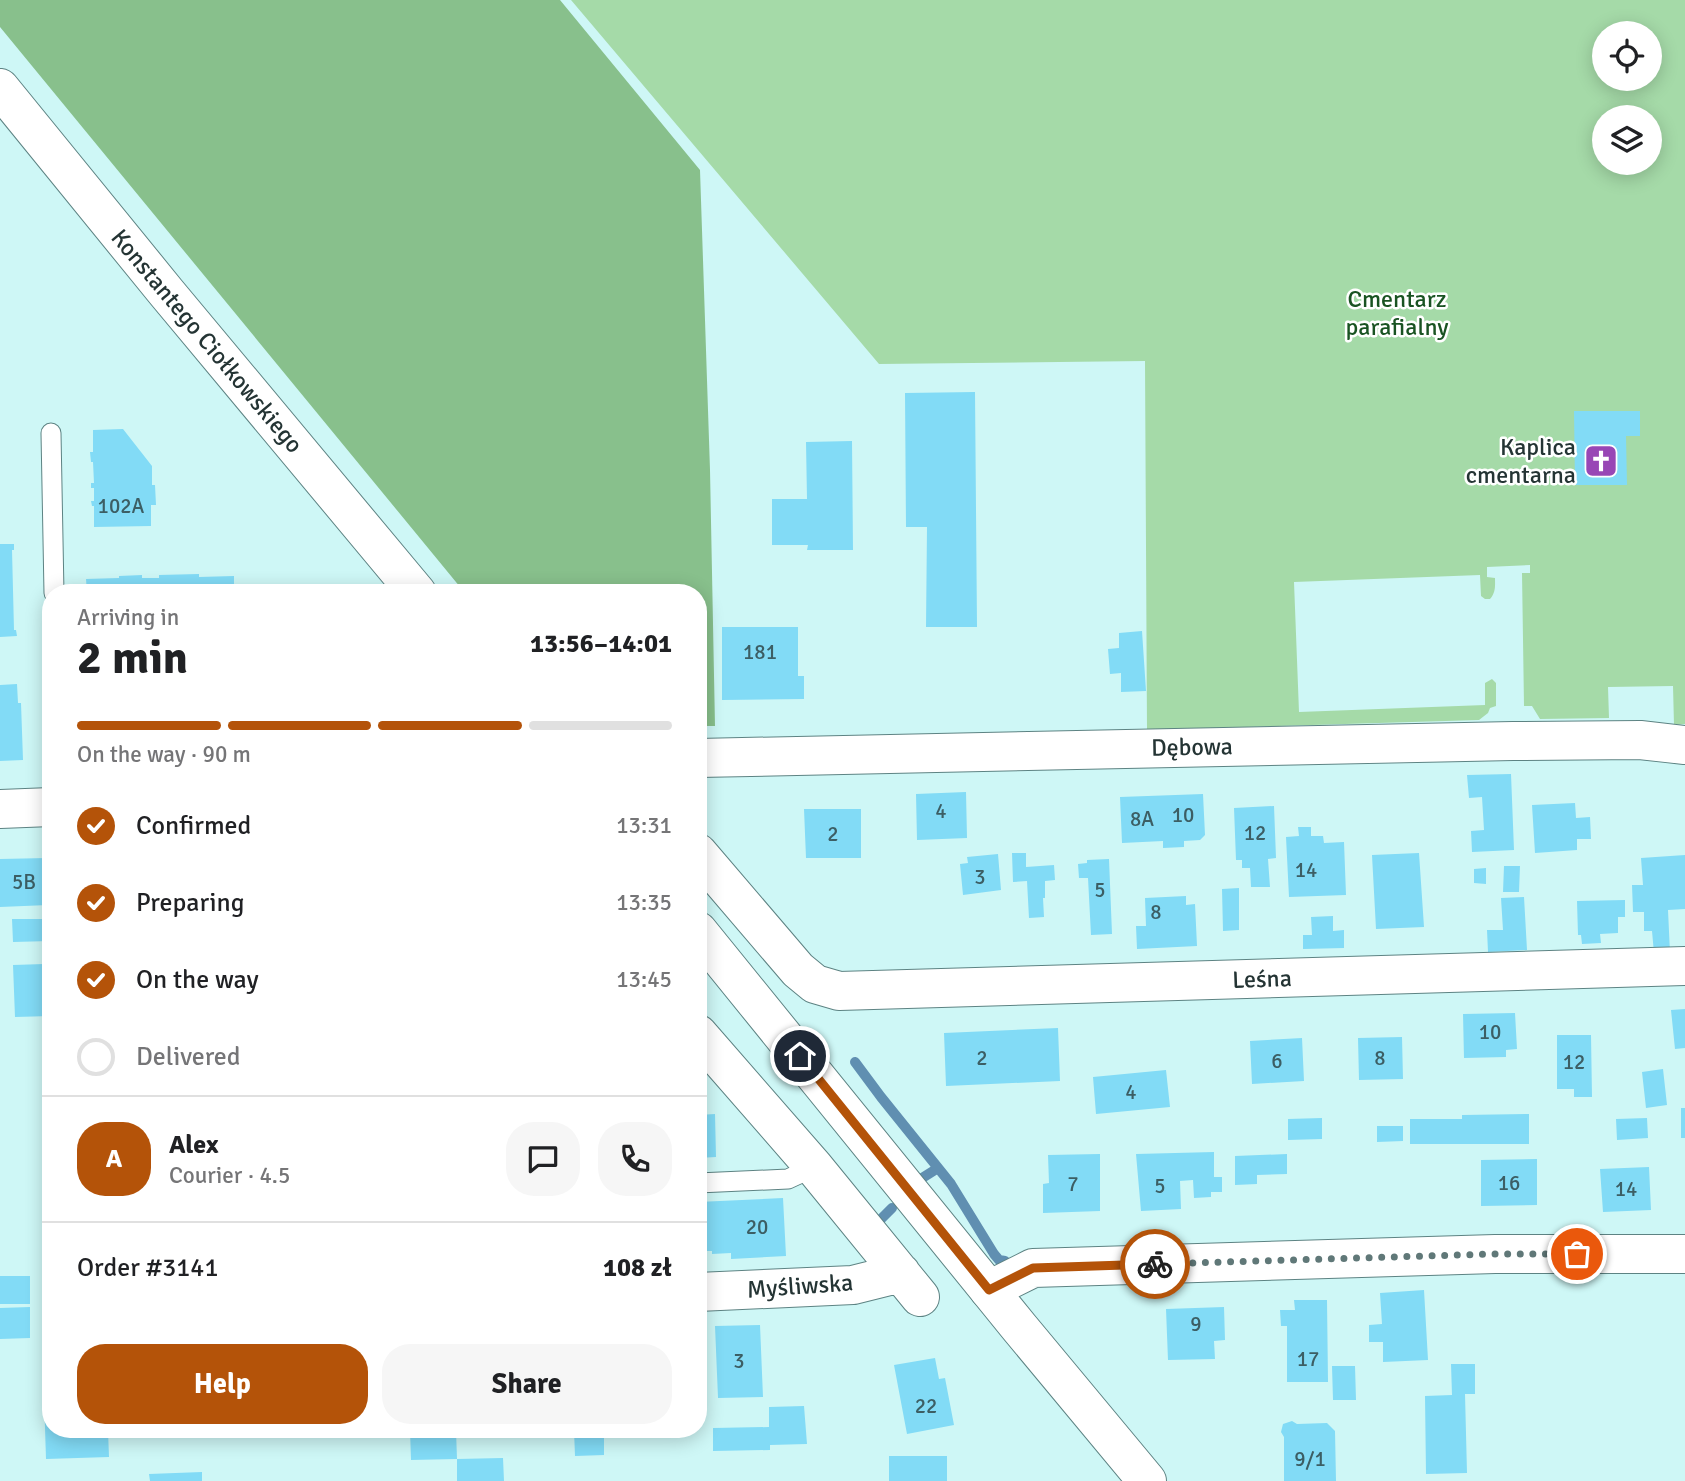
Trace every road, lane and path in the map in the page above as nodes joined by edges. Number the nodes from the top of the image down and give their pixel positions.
1 (0, 88) edge
2 (51, 433) dead end
3 (54, 584) edge
4 (410, 584) edge
5 (1685, 745) edge
6 (707, 758) edge
7 (42, 807) edge
8 (0, 809) edge
9 (707, 864) edge
10 (707, 941) edge
11 (1685, 966) edge
12 (707, 1044) edge
13 (814, 1167) junction
14 (707, 1183) edge
15 (1685, 1254) edge
16 (989, 1290) junction
17 (707, 1292) edge
18 (1147, 1481) edge

1 - 4 street, Konstantego Ciołkowskiego
2 - 3 lane
5 - 6 street, Dębowa
7 - 8 street
9 - 11 street, Leśna
10 - 16 street
12 - 13 street
13 - 14 lane
13 - 17 street, Myśliwska
15 - 16 street
16 - 18 street

